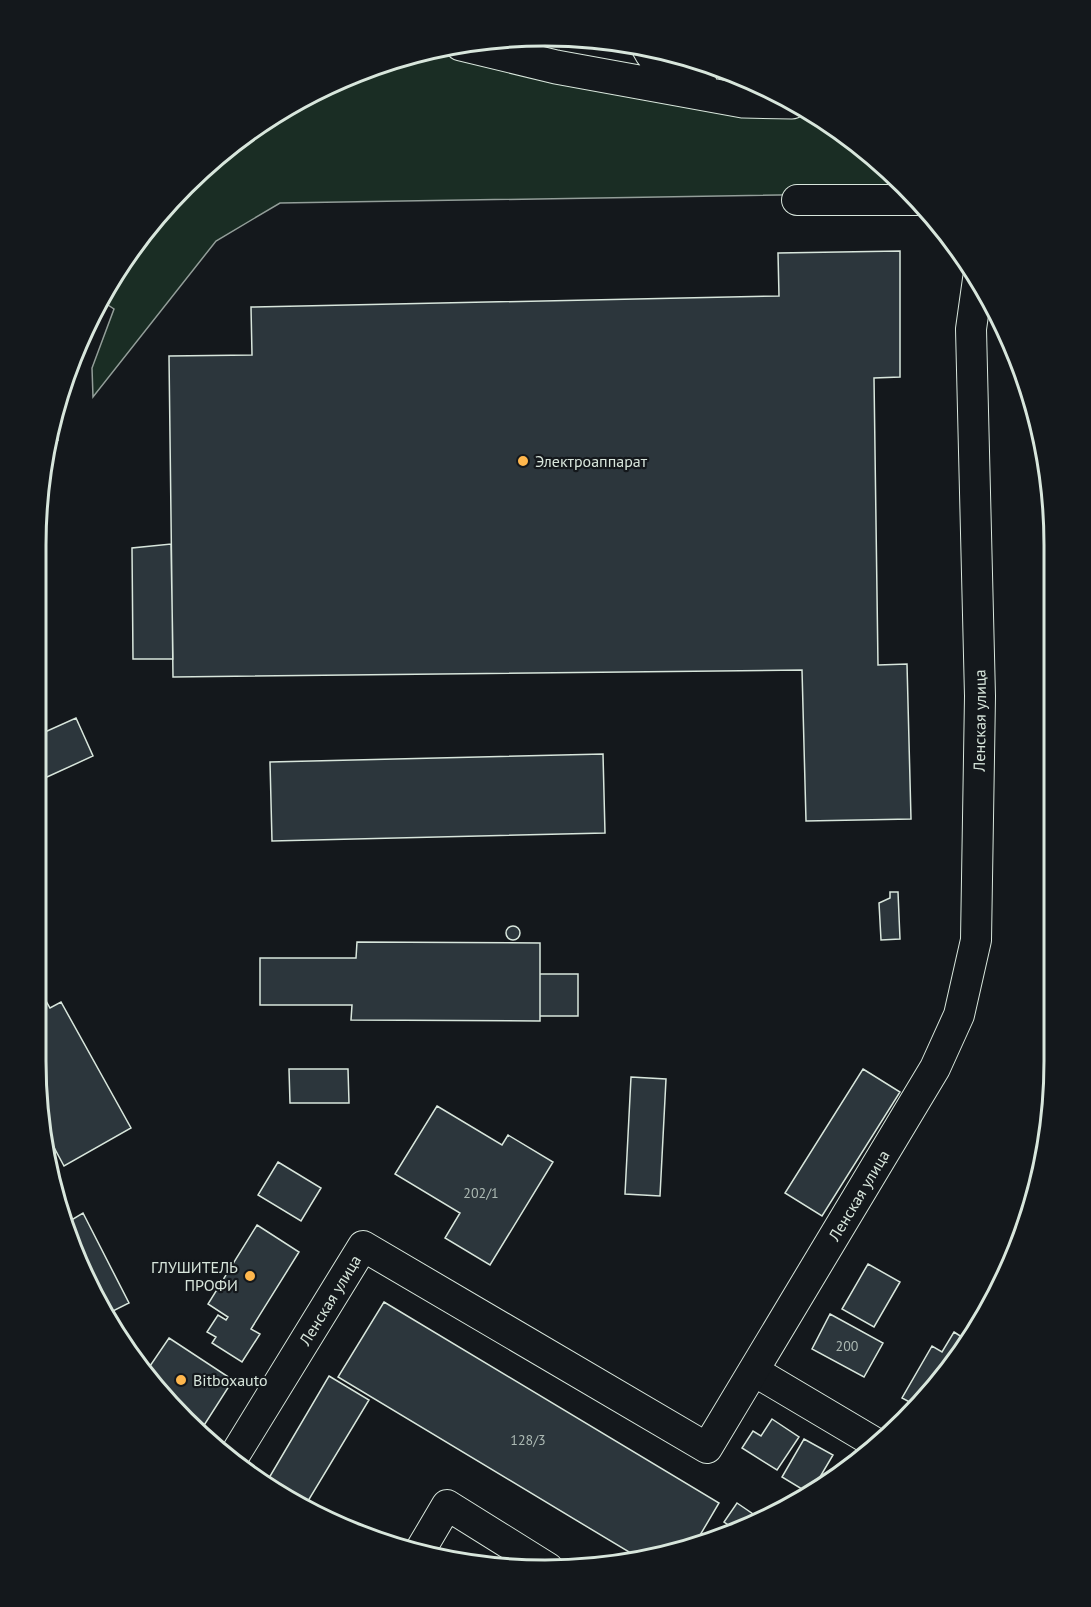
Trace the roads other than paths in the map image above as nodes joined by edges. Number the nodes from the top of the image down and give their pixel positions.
1 (487, 50) edge
2 (655, 59) edge
3 (743, 101) junction
4 (773, 102) edge
5 (797, 200) dead end
6 (905, 200) edge
7 (976, 293) edge
8 (754, 1371) junction
9 (871, 1440) edge
10 (236, 1453) edge
11 (423, 1545) edge
12 (535, 1560) edge

1 - 3 main road
2 - 3 main road
3 - 4 main road
5 - 6 street
7 - 8 street, Ленская улица
8 - 9 street
8 - 10 street, Ленская улица
11 - 12 street

